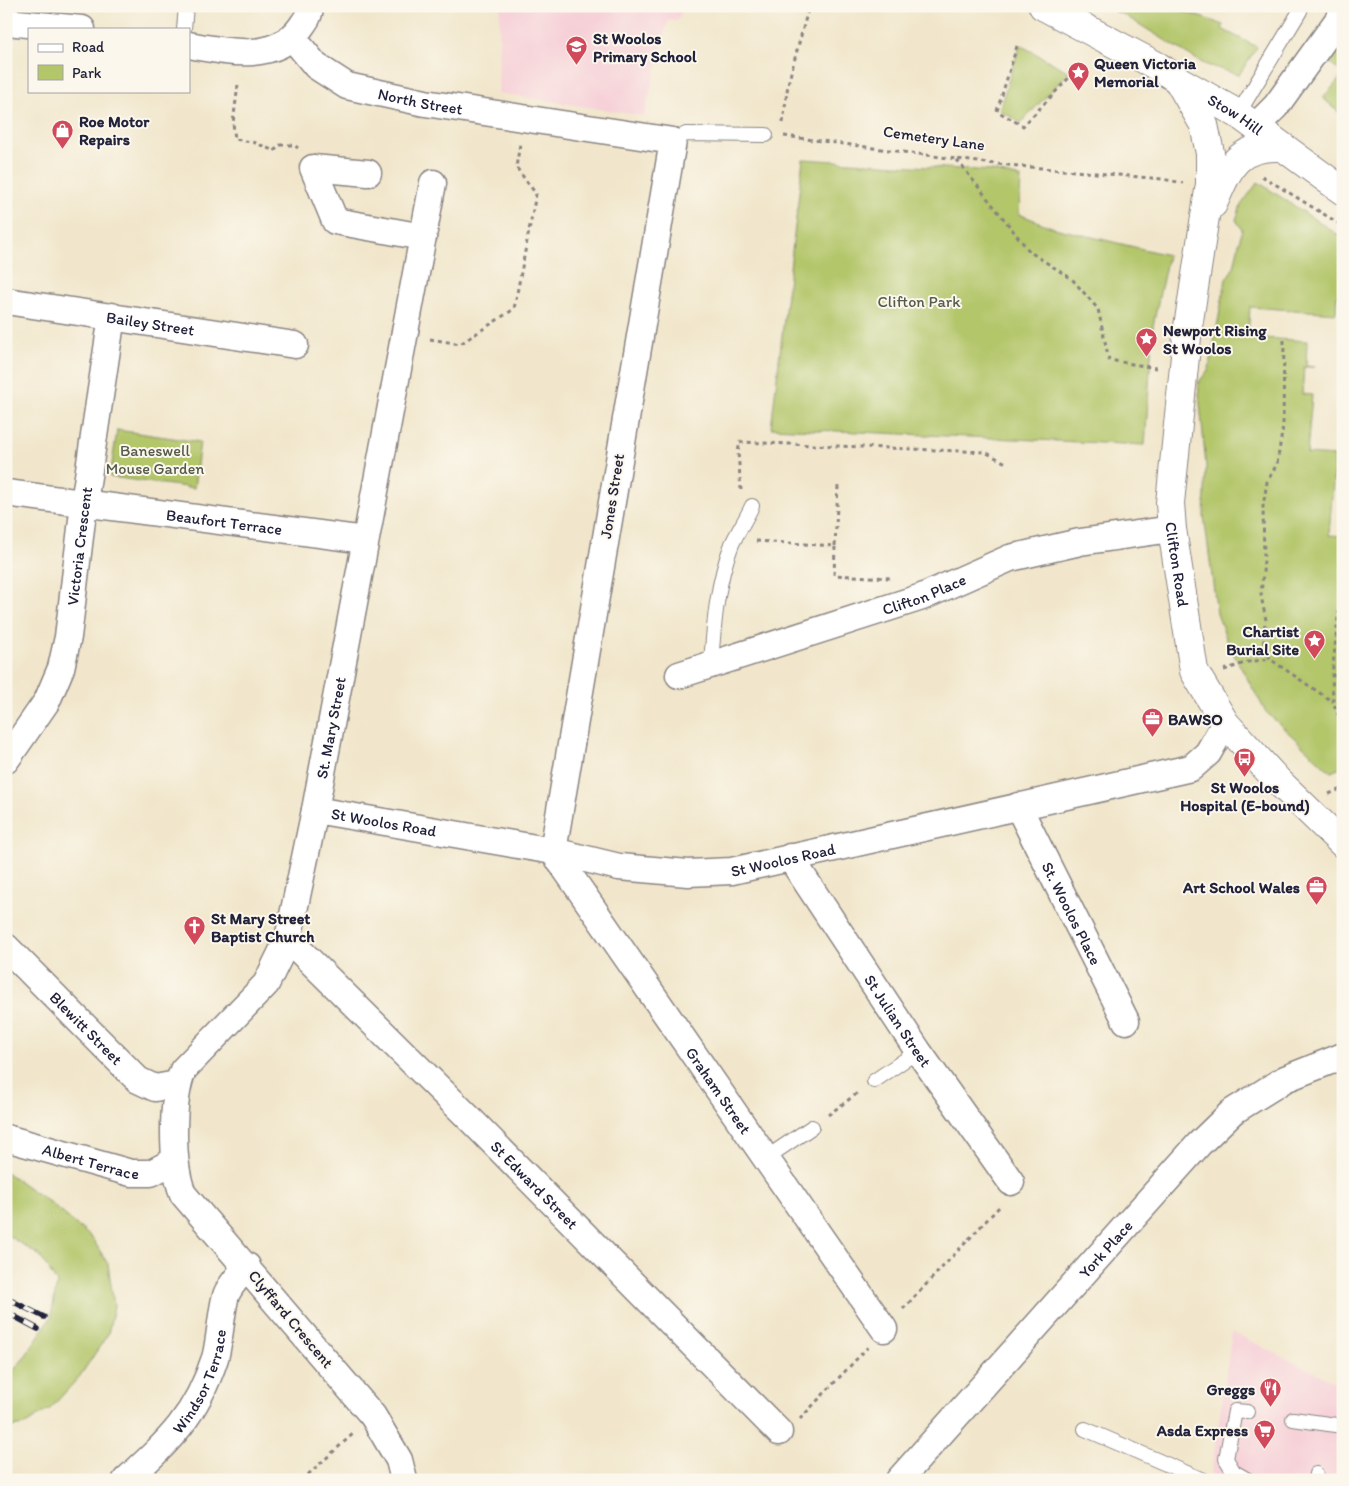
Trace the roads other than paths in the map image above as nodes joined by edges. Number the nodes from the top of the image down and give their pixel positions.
1 (186, 6) edge
2 (310, 6) edge
3 (1044, 6) edge
4 (1300, 11) dead end
5 (1343, 13) edge
6 (6, 22) edge
7 (78, 28) edge
8 (184, 28) edge
9 (293, 38) junction
10 (190, 45) edge
11 (1178, 80) junction
12 (1247, 120) junction
13 (766, 135) road end
14 (673, 141) junction
15 (1281, 147) junction
16 (368, 173) dead end
17 (433, 183) dead end
18 (1343, 191) edge
19 (1203, 229) junction
20 (423, 237) junction
21 (6, 301) edge
22 (112, 316) junction
23 (295, 345) dead end
24 (6, 493) edge
25 (84, 503) junction
26 (752, 506) road end
27 (1172, 530) junction
28 (364, 540) junction
29 (711, 663) junction
30 (679, 674) dead end
31 (1225, 723) junction
32 (6, 760) edge
33 (1018, 806) junction
34 (315, 810) junction
35 (1343, 844) edge
36 (553, 851) junction
37 (790, 858) junction
38 (288, 939) junction
39 (6, 947) edge
40 (1126, 1021) dead end
41 (918, 1051) junction
42 (1343, 1056) edge
43 (874, 1081) road end
44 (177, 1084) junction
45 (812, 1127) road end
46 (6, 1138) edge
47 (766, 1158) junction
48 (174, 1161) junction
49 (1011, 1182) dead end
50 (246, 1266) junction
51 (884, 1329) dead end
52 (1247, 1412) dead end
53 (1293, 1419) dead end
54 (1343, 1426) edge
55 (1085, 1430) dead end
56 (779, 1432) dead end
57 (126, 1480) edge
58 (404, 1480) edge
59 (898, 1480) edge
60 (1203, 1480) edge
61 (1248, 1480) edge

1 - 8 lane
2 - 9 street
3 - 11 street, Stow Hill
4 - 12 lane
5 - 12 street
6 - 7 street
9 - 10 street
9 - 14 street, North Street
11 - 12 street, Stow Hill
11 - 19 street, Clifton Road
12 - 15 street, Stow Hill
13 - 14 lane
14 - 36 street, Jones Street
15 - 18 street, Stow Hill
15 - 19 street, Clifton Road
16 - 20 street
17 - 20 street, St. Mary Street
19 - 27 street, Clifton Road
20 - 28 street, St. Mary Street
21 - 22 street, Bailey Street
22 - 23 street, Bailey Street
22 - 25 street, Victoria Crescent
24 - 25 street, Beaufort Terrace
25 - 28 street, Beaufort Terrace
25 - 32 street, Victoria Crescent
26 - 29 lane
27 - 29 street, Clifton Place
27 - 31 street, Clifton Road
28 - 34 street, St. Mary Street
29 - 30 street, Clifton Place
31 - 33 street, St Woolos Road
31 - 35 street, Clifton Road
33 - 37 street, St Woolos Road
33 - 40 street, St. Woolos Place
34 - 36 street, St Woolos Road
34 - 38 street, St. Mary Street
36 - 37 street, St Woolos Road
36 - 47 street, Graham Street
37 - 41 street, St Julian Street
38 - 44 street, St. Mary Street
38 - 56 street, St Edward Street
39 - 44 street, Blewitt Street
41 - 43 lane
41 - 49 street, St Julian Street
42 - 59 street, York Place
44 - 48 street, St. Mary Street
45 - 47 lane
46 - 48 street, Albert Terrace
47 - 51 street, Graham Street
48 - 50 street, Clyffard Crescent
50 - 57 street, Windsor Terrace
50 - 58 street, Clyffard Crescent
52 - 61 lane
53 - 54 lane
55 - 60 lane

